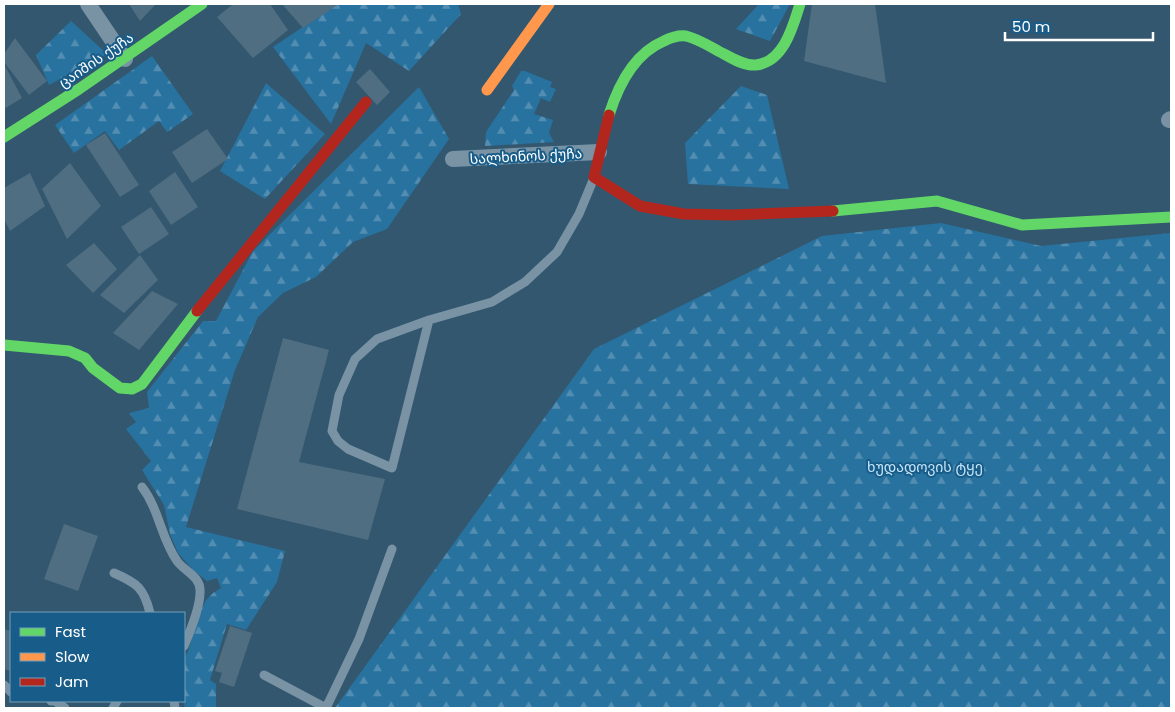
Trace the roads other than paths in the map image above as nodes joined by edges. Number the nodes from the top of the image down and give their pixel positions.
1 (88, 4) edge
2 (202, 4) edge
3 (550, 4) edge
4 (800, 4) edge
5 (125, 58) junction
6 (487, 90) dead end
7 (366, 102) dead end
8 (4, 137) edge
9 (599, 152) junction
10 (453, 159) dead end
11 (594, 177) junction
12 (1171, 217) edge
13 (429, 320) junction
14 (4, 345) edge
15 (142, 488) dead end
16 (392, 549) dead end
17 (114, 573) dead end
18 (150, 612) edge
19 (185, 643) edge
20 (264, 675) dead end
21 (326, 708) edge

1 - 5 street
2 - 5 street, ცაიშის ქუჩა
3 - 6 street
4 - 9 street
5 - 8 street, ცაიშის ქუჩა
7 - 14 street
9 - 10 street, სალხინოს ქუჩა
9 - 11 street
11 - 12 street
11 - 13 lane
13 - 13 lane
15 - 19 lane
16 - 21 lane
17 - 18 lane
20 - 21 lane

